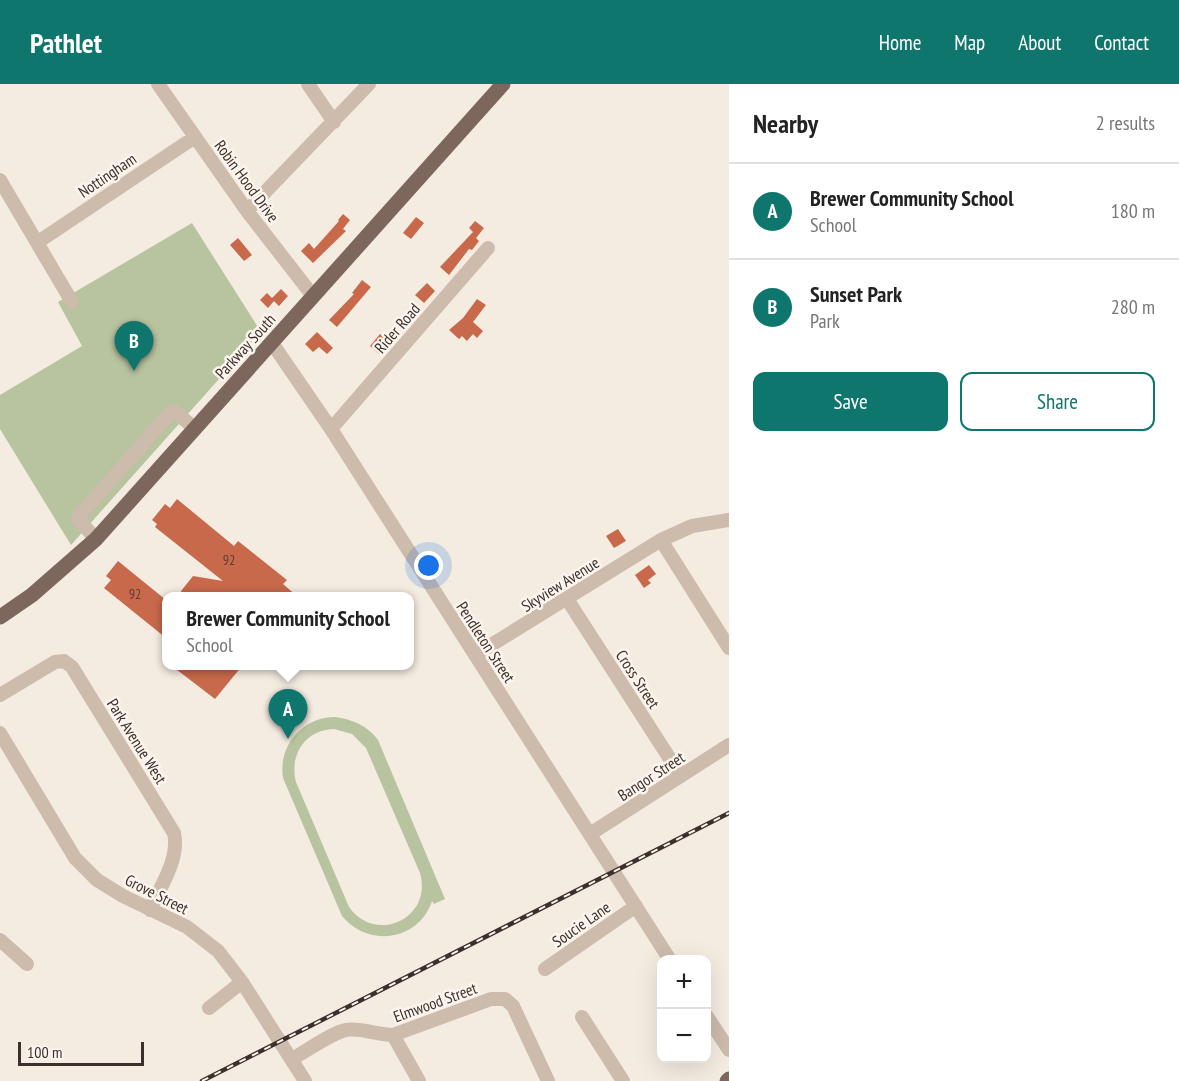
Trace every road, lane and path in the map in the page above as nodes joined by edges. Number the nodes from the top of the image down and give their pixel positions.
1 (158, 84) edge
2 (308, 84) edge
3 (369, 84) edge
4 (503, 84) edge
5 (334, 122) junction
6 (195, 137) junction
7 (0, 180) edge
8 (247, 211) junction
9 (38, 242) junction
10 (488, 248) dead end
11 (313, 296) junction
12 (72, 302) dead end
13 (272, 343) junction
14 (194, 428) junction
15 (331, 429) junction
16 (729, 520) edge
17 (96, 539) junction
18 (661, 540) junction
19 (567, 599) junction
20 (0, 617) edge
21 (729, 648) edge
22 (475, 656) junction
23 (0, 695) edge
24 (0, 733) edge
25 (729, 746) edge
26 (681, 776) junction
27 (590, 834) junction
28 (636, 906) junction
29 (150, 910) junction
30 (0, 940) edge
31 (667, 955) edge
32 (27, 964) dead end
33 (545, 969) dead end
34 (242, 982) junction
35 (208, 1008) dead end
36 (582, 1017) dead end
37 (711, 1023) edge
38 (393, 1035) junction
39 (729, 1050) edge
40 (292, 1059) junction
41 (305, 1081) edge
42 (419, 1081) edge
43 (548, 1081) edge
44 (623, 1081) edge

1 - 6 street, Robin Hood Drive
2 - 5 street
3 - 5 street
4 - 11 main road, Parkway South
5 - 8 street
6 - 8 street, Robin Hood Drive
6 - 9 street, Nottingham
7 - 9 street
8 - 11 street, Robin Hood Drive
9 - 12 street
10 - 15 street, Rider Road
11 - 13 main road, Parkway South
13 - 14 main road, Parkway South
13 - 15 street, Pendleton Street
14 - 17 main road, Parkway South
14 - 17 street
15 - 22 street, Pendleton Street
16 - 18 street, Skyview Avenue
17 - 20 main road, Parkway South
18 - 19 street, Skyview Avenue
18 - 21 street
19 - 22 street, Skyview Avenue
19 - 26 street, Cross Street
22 - 27 street, Pendleton Street
23 - 29 street, Park Avenue West
24 - 29 street, Grove Street
25 - 26 street, Bangor Street
26 - 27 street, Bangor Street
27 - 28 street, Pendleton Street
28 - 31 street, Pendleton Street
28 - 33 street, Soucie Lane
29 - 34 street, Grove Street
30 - 32 street
34 - 35 street
34 - 40 street, Grove Street
36 - 44 street
37 - 39 street
38 - 40 street, Elmwood Street
38 - 42 street
38 - 43 street, Elmwood Street
40 - 41 street, Grove Street

